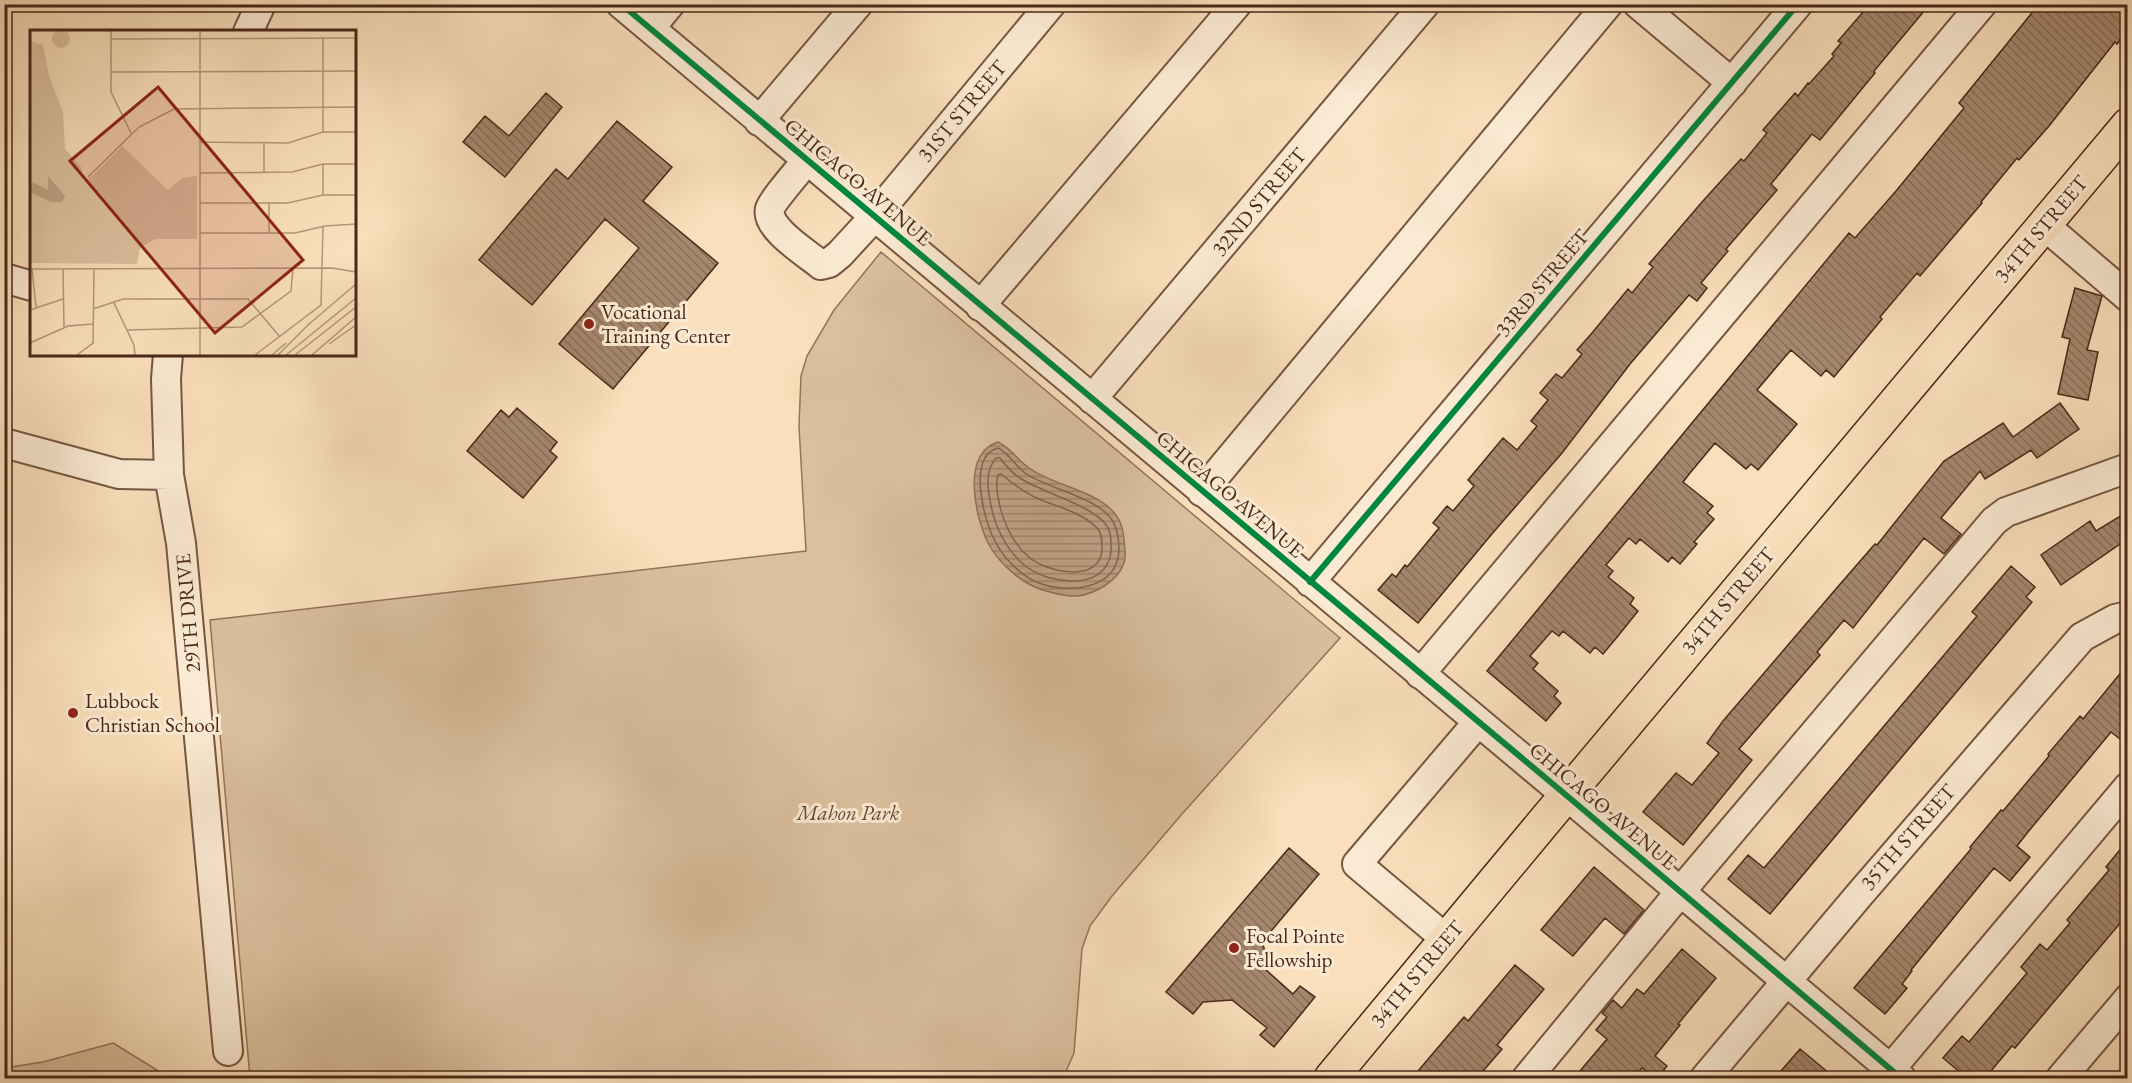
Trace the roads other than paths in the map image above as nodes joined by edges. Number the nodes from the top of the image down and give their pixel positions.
1 (261, 4) edge
2 (621, 4) edge
3 (670, 4) edge
4 (858, 4) edge
5 (1051, 4) edge
6 (1237, 4) edge
7 (1425, 4) edge
8 (1608, 4) edge
9 (1638, 4) edge
10 (1798, 4) edge
11 (1982, 4) edge
12 (650, 28) junction
13 (250, 30) edge
14 (1732, 83) junction
15 (759, 121) junction
16 (2127, 125) edge
17 (807, 160) junction
18 (874, 217) junction
19 (2044, 225) junction
20 (4, 278) edge
21 (30, 285) edge
22 (2127, 297) edge
23 (980, 306) junction
24 (168, 356) edge
25 (1092, 399) junction
26 (4, 443) edge
27 (2127, 468) edge
28 (169, 475) junction
29 (1202, 492) junction
30 (1310, 582) junction
31 (2127, 616) edge
32 (1420, 674) junction
33 (1478, 722) junction
34 (2127, 787) edge
35 (1566, 795) junction
36 (1680, 892) junction
37 (1446, 939) junction
38 (1786, 982) junction
39 (2127, 999) edge
40 (228, 1051) dead end
41 (1891, 1076) edge
42 (1330, 1078) edge
43 (1527, 1078) edge
44 (1706, 1078) edge
45 (2061, 1078) edge

1 - 13 street
2 - 12 street, CHICAGO AVENUE
3 - 12 street
4 - 15 street
5 - 18 street, 31ST STREET
6 - 23 street
7 - 25 street, 32ND STREET
8 - 29 street
9 - 14 street
10 - 14 street, 33RD STREET
11 - 32 street
12 - 15 street, CHICAGO AVENUE
14 - 30 street, 33RD STREET
15 - 17 street, CHICAGO AVENUE
16 - 19 main road, 34TH STREET
17 - 18 street, CHICAGO AVENUE
17 - 18 street, 31ST STREET
18 - 23 street, CHICAGO AVENUE
19 - 22 street
19 - 35 main road, 34TH STREET
20 - 21 street
23 - 25 street, CHICAGO AVENUE
24 - 28 street, 29TH DRIVE
25 - 29 street, CHICAGO AVENUE
26 - 28 street
27 - 36 street
28 - 40 street, 29TH DRIVE
29 - 30 street, CHICAGO AVENUE
30 - 32 street, CHICAGO AVENUE
31 - 38 street, 35TH STREET
32 - 33 street, CHICAGO AVENUE
33 - 35 street, CHICAGO AVENUE
33 - 37 street
34 - 41 street
35 - 36 street, CHICAGO AVENUE
35 - 37 main road, 34TH STREET
36 - 38 street, CHICAGO AVENUE
36 - 43 street
37 - 42 main road, 34TH STREET
38 - 41 street, CHICAGO AVENUE
38 - 44 street, 35TH STREET
39 - 45 street

